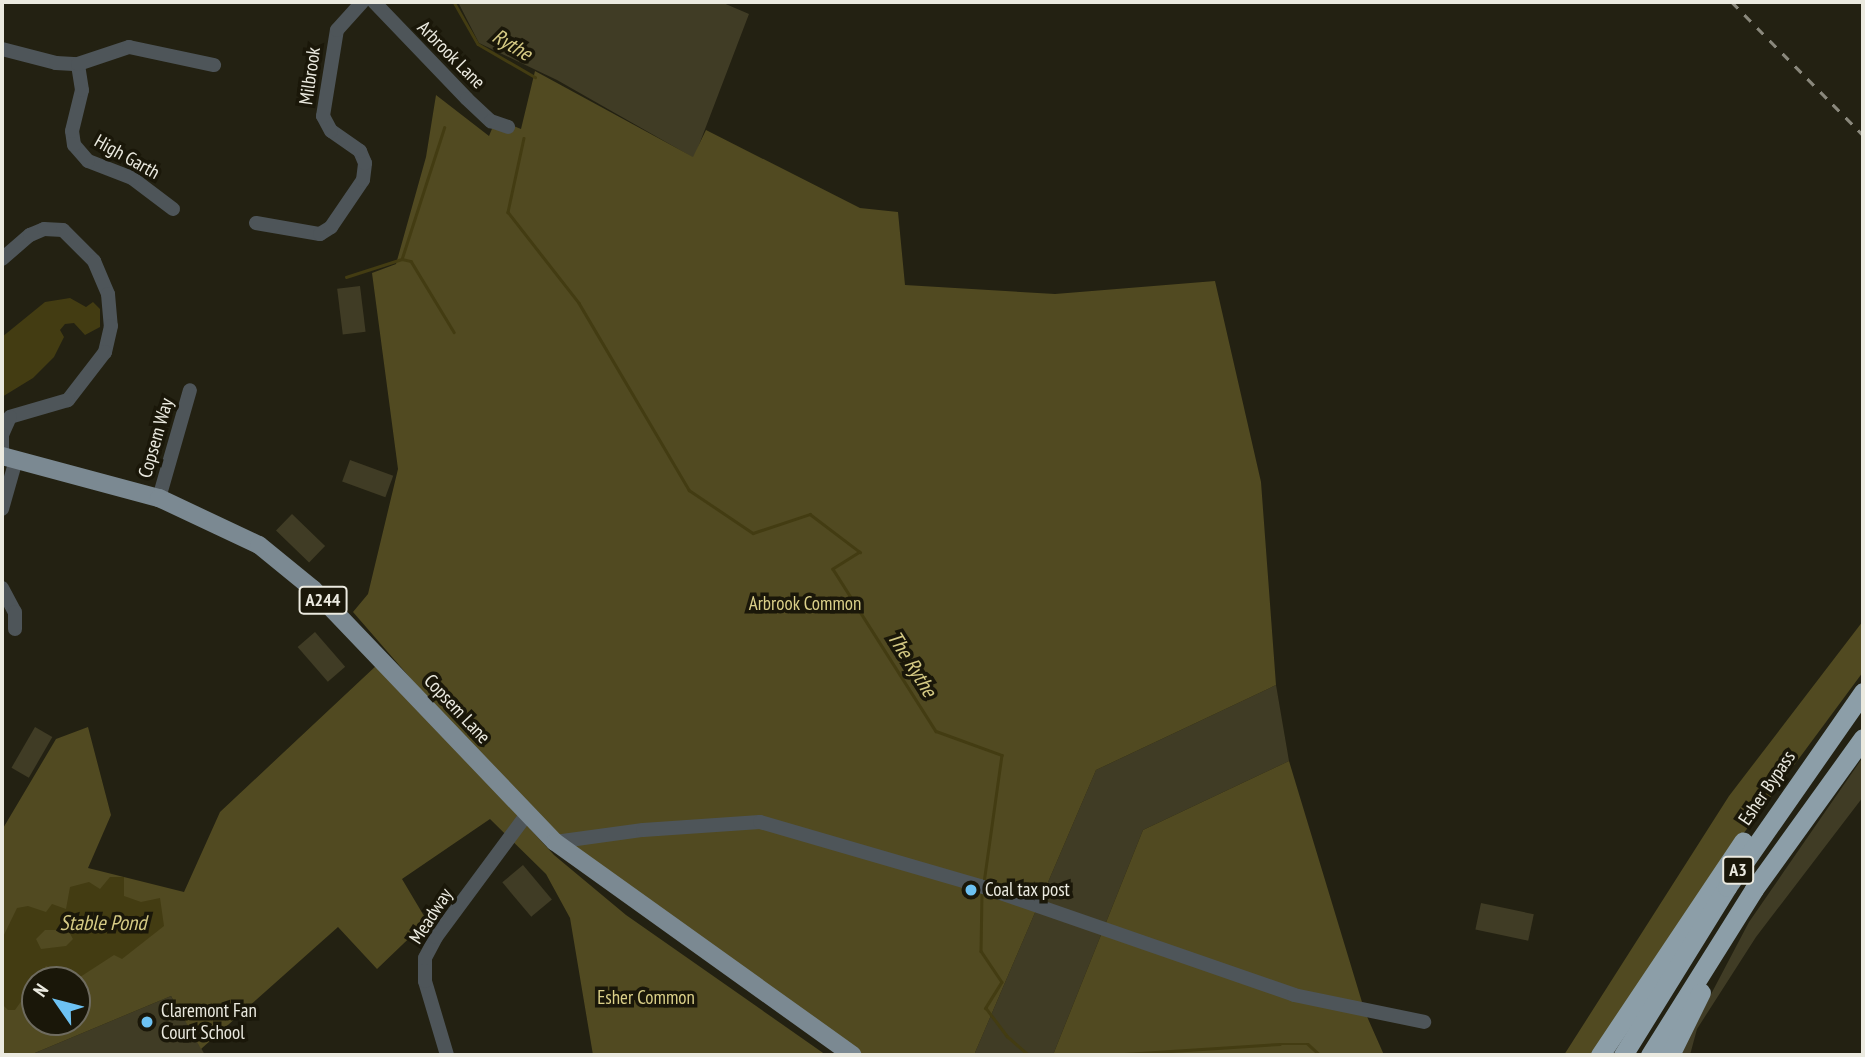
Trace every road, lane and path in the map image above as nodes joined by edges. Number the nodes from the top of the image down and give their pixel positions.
1 (362, 2) edge
2 (374, 2) edge
3 (2, 49) edge
4 (78, 64) junction
5 (214, 65) dead end
6 (508, 127) dead end
7 (173, 209) dead end
8 (274, 209) dead end
9 (256, 223) dead end
10 (271, 226) junction
11 (2, 259) edge
12 (190, 390) dead end
13 (7, 457) edge
14 (159, 498) junction
15 (2, 509) edge
16 (2, 589) edge
17 (15, 629) dead end
18 (1863, 692) edge
19 (1863, 738) edge
20 (1818, 754) junction
21 (527, 814) junction
22 (1807, 814) junction
23 (555, 842) junction
24 (1424, 1022) dead end
25 (447, 1055) edge
26 (853, 1055) edge
27 (1600, 1055) edge
28 (1623, 1055) edge
29 (1650, 1055) edge
30 (1670, 1055) edge

1 - 10 street, Milbrook
2 - 6 street, Arbrook Lane
3 - 4 street
4 - 5 street
4 - 7 street, High Garth
8 - 10 street
9 - 10 street, Milbrook
11 - 13 street
12 - 14 street, Copsem Way
13 - 14 main road, Copsem Lane / A244
13 - 15 street
14 - 21 main road, Copsem Lane / A244
16 - 17 street
18 - 20 highway, Esher Bypass / A3
19 - 22 highway, A3
20 - 27 highway
20 - 28 highway, Esher Bypass / A3
21 - 23 main road, Copsem Lane / A244
21 - 25 street, Meadway
22 - 29 highway, A3
22 - 30 highway
23 - 24 street
23 - 26 main road, Copsem Lane / A244

